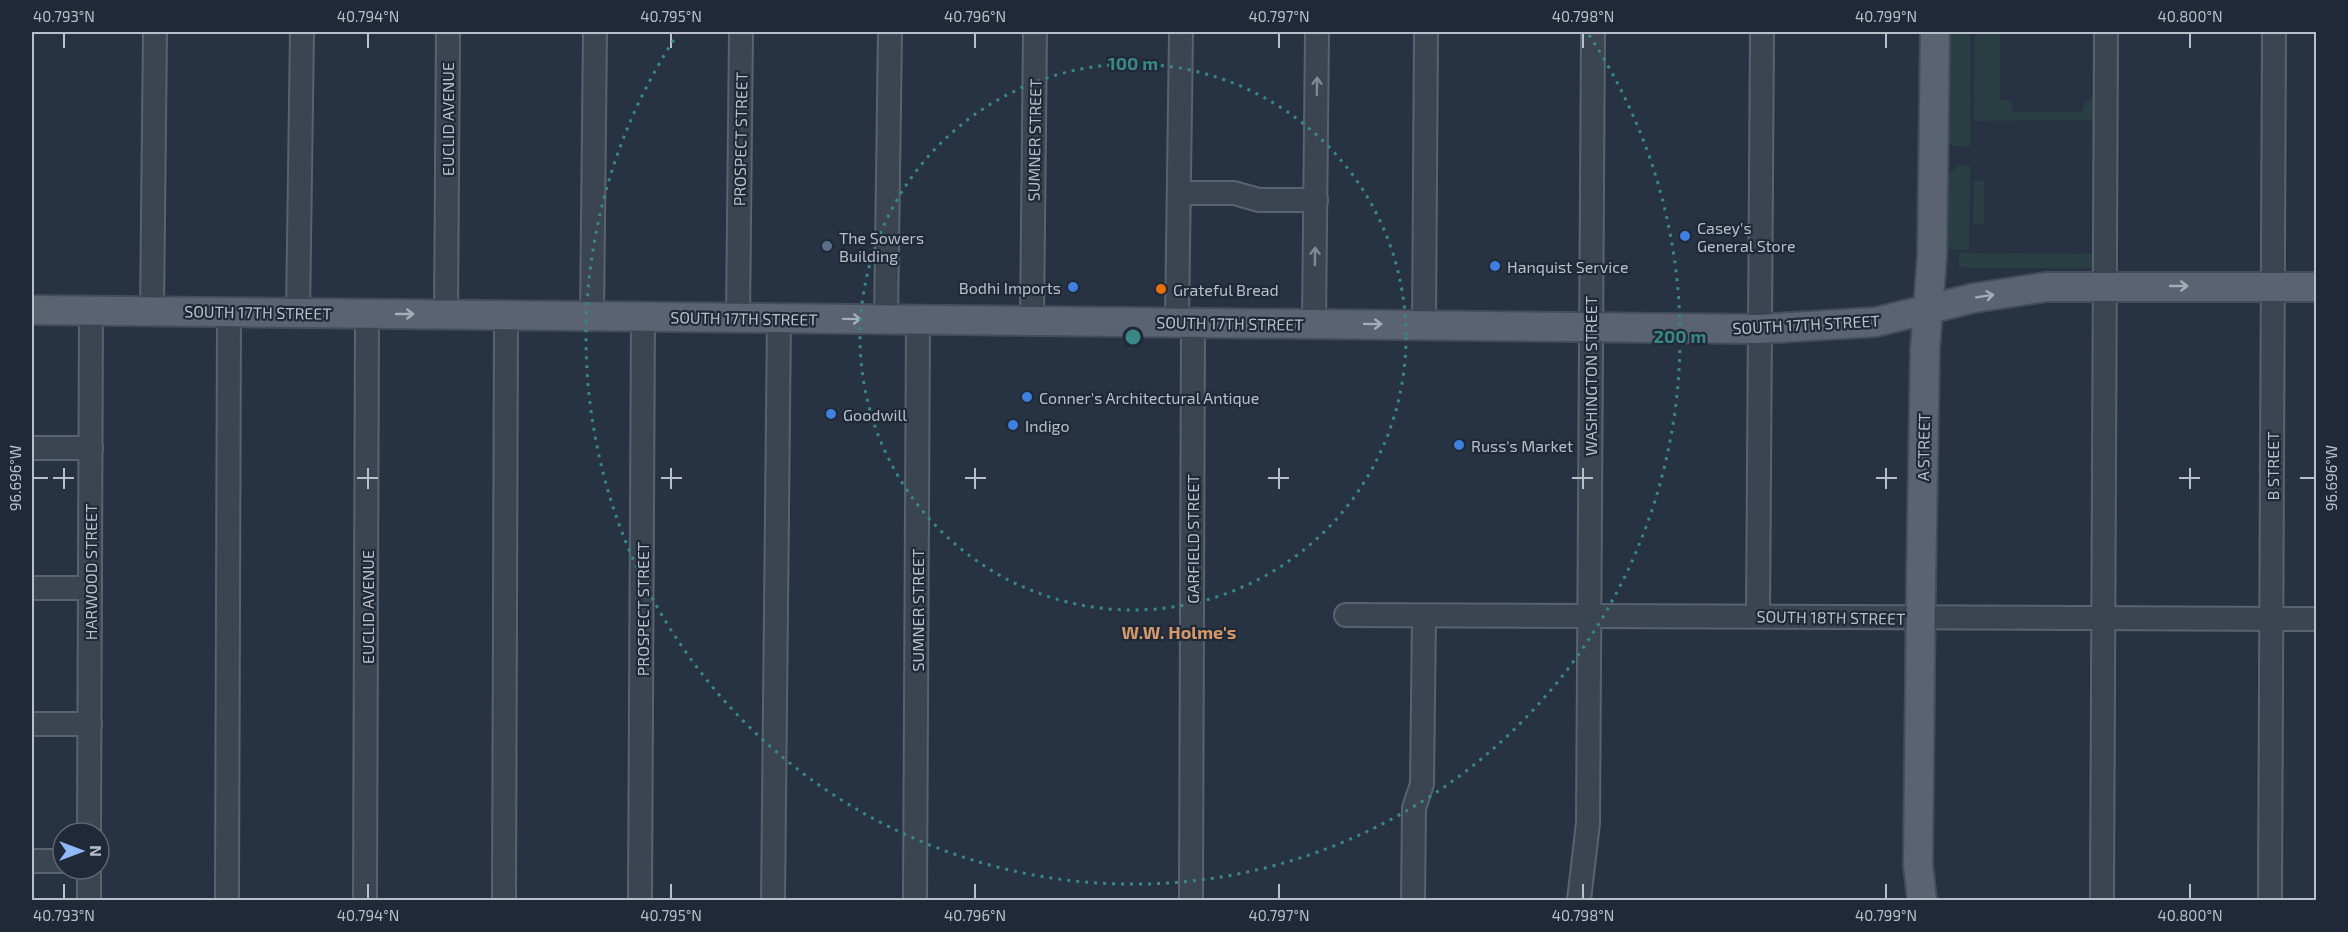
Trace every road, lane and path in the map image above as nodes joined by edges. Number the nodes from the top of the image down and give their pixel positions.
1 (155, 32) edge
2 (302, 32) edge
3 (448, 32) edge
4 (595, 32) edge
5 (741, 32) edge
6 (890, 32) edge
7 (1035, 32) edge
8 (1181, 32) edge
9 (1317, 32) edge
10 (1426, 32) edge
11 (1593, 32) edge
12 (1762, 32) edge
13 (1935, 32) edge
14 (2106, 32) edge
15 (2274, 32) edge
16 (1179, 193) junction
17 (1316, 200) junction
18 (2105, 286) junction
19 (2272, 286) junction
20 (2316, 286) edge
21 (1928, 309) junction
22 (32, 310) edge
23 (91, 311) junction
24 (152, 311) junction
25 (229, 312) junction
26 (298, 313) junction
27 (367, 314) junction
28 (446, 314) junction
29 (507, 315) junction
30 (592, 316) junction
31 (643, 317) junction
32 (738, 318) junction
33 (779, 318) junction
34 (886, 319) junction
35 (918, 319) junction
36 (1032, 321) junction
37 (1185, 322) junction
38 (1314, 324) junction
39 (1424, 325) junction
40 (1590, 327) junction
41 (1759, 329) junction
42 (32, 448) edge
43 (91, 448) junction
44 (32, 588) edge
45 (90, 588) junction
46 (1346, 615) dead end
47 (1424, 616) junction
48 (1758, 616) junction
49 (1589, 617) junction
50 (1921, 618) junction
51 (2103, 619) junction
52 (2271, 619) junction
53 (2316, 619) edge
54 (32, 724) edge
55 (90, 724) junction
56 (89, 821) edge
57 (32, 861) edge
58 (51, 861) edge
59 (1918, 864) junction
60 (89, 881) edge
61 (89, 900) edge
62 (226, 900) edge
63 (365, 900) edge
64 (504, 900) edge
65 (640, 900) edge
66 (773, 900) edge
67 (915, 900) edge
68 (1191, 900) edge
69 (1413, 900) edge
70 (1579, 900) edge
71 (1910, 900) edge
72 (1922, 900) edge
73 (2102, 900) edge
74 (2270, 900) edge

1 - 24 street
2 - 26 street
3 - 28 street, EUCLID AVENUE
4 - 30 street
5 - 32 street, PROSPECT STREET
6 - 34 street
7 - 36 street, SUMNER STREET
8 - 16 street, GARFIELD STREET
17 -> 9 street
10 - 39 street
11 - 40 street, WASHINGTON STREET
12 - 41 street
13 - 21 main road, A STREET
14 - 18 street
15 - 19 street, B STREET
16 - 17 street
16 - 37 street, GARFIELD STREET
38 -> 17 street
18 -> 19 main road, SOUTH 17TH STREET
21 -> 18 main road, SOUTH 17TH STREET
18 - 51 street
19 - 20 main road, SOUTH 17TH STREET
19 - 52 street, B STREET
21 - 41 main road, SOUTH 17TH STREET
21 - 50 main road, A STREET
22 - 23 main road, SOUTH 17TH STREET
23 - 24 main road, SOUTH 17TH STREET
23 - 43 street, HARWOOD STREET
24 - 25 main road, SOUTH 17TH STREET
25 - 26 main road, SOUTH 17TH STREET
25 - 62 street
26 - 27 main road, SOUTH 17TH STREET
27 -> 28 main road, SOUTH 17TH STREET
27 - 63 street, EUCLID AVENUE
28 - 29 main road, SOUTH 17TH STREET
29 - 30 main road, SOUTH 17TH STREET
29 - 64 street
30 - 31 main road, SOUTH 17TH STREET
31 - 32 main road, SOUTH 17TH STREET
31 - 65 street, PROSPECT STREET
32 - 33 main road, SOUTH 17TH STREET
33 -> 34 main road, SOUTH 17TH STREET
33 - 66 street
34 - 35 main road, SOUTH 17TH STREET
35 - 36 main road, SOUTH 17TH STREET
35 - 67 street, SUMNER STREET
36 - 37 main road, SOUTH 17TH STREET
37 - 38 main road, SOUTH 17TH STREET
37 - 68 street, GARFIELD STREET
38 -> 39 main road, SOUTH 17TH STREET
39 - 40 main road, SOUTH 17TH STREET
40 - 41 main road, SOUTH 17TH STREET
40 - 49 street, WASHINGTON STREET
41 - 48 street
42 - 43 street
43 - 45 street, HARWOOD STREET
44 - 45 street
45 - 55 street, HARWOOD STREET
46 - 47 street, SOUTH 18TH STREET
47 - 49 street, SOUTH 18TH STREET
47 - 69 street
48 - 49 street, SOUTH 18TH STREET
48 - 50 street, SOUTH 18TH STREET
49 - 70 street, WASHINGTON STREET
50 - 51 street, SOUTH 18TH STREET
50 - 59 main road, A STREET
51 - 52 street, SOUTH 18TH STREET
51 - 73 street
52 - 53 street, SOUTH 18TH STREET
52 - 74 street, B STREET
54 - 55 street
55 - 56 street, HARWOOD STREET
57 - 58 street
59 - 71 main road, A STREET
59 - 72 main road, A STREET
60 - 61 street

